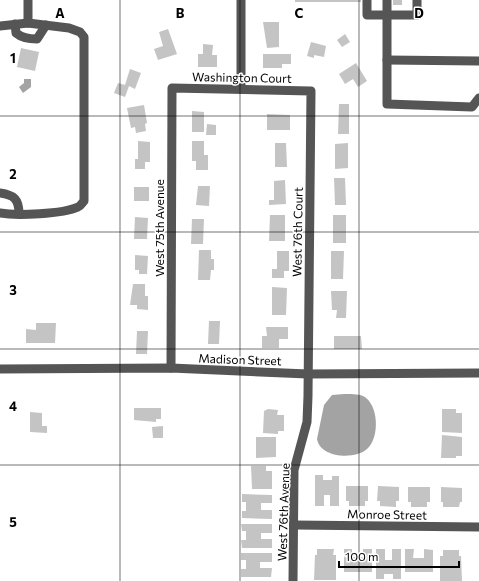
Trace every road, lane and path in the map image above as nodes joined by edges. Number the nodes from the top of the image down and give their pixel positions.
1 (28, 0) edge
2 (241, 0) edge
3 (367, 0) edge
4 (387, 0) edge
5 (417, 0) edge
6 (387, 15) junction
7 (28, 23) junction
8 (15, 24) junction
9 (46, 25) junction
10 (0, 26) edge
11 (387, 60) junction
12 (479, 61) edge
13 (172, 88) joint
14 (241, 89) junction
15 (311, 91) joint
16 (479, 98) edge
17 (0, 193) edge
18 (0, 213) edge
19 (20, 214) junction
20 (171, 368) junction
21 (0, 369) edge
22 (479, 373) edge
23 (308, 374) junction
24 (294, 525) junction
25 (479, 527) edge
26 (293, 581) edge

1 - 7 street
2 - 14 street
3 - 6 street
4 - 6 street
5 - 6 street
6 - 11 street
7 - 8 street
7 - 9 street
8 - 9 street
8 - 10 street
9 - 19 street
11 - 12 street
11 - 16 street
13 - 14 street, Washington Court
13 - 20 street, West 75th Avenue
14 - 15 street, Washington Court
15 - 23 street, West 76th Court
17 - 19 street
18 - 19 street
20 - 21 street, Madison Street
20 - 23 street, Madison Street
22 - 23 street, Madison Street
23 - 24 street, West 76th Avenue
24 - 25 street, Monroe Street
24 - 26 street, West 76th Avenue

